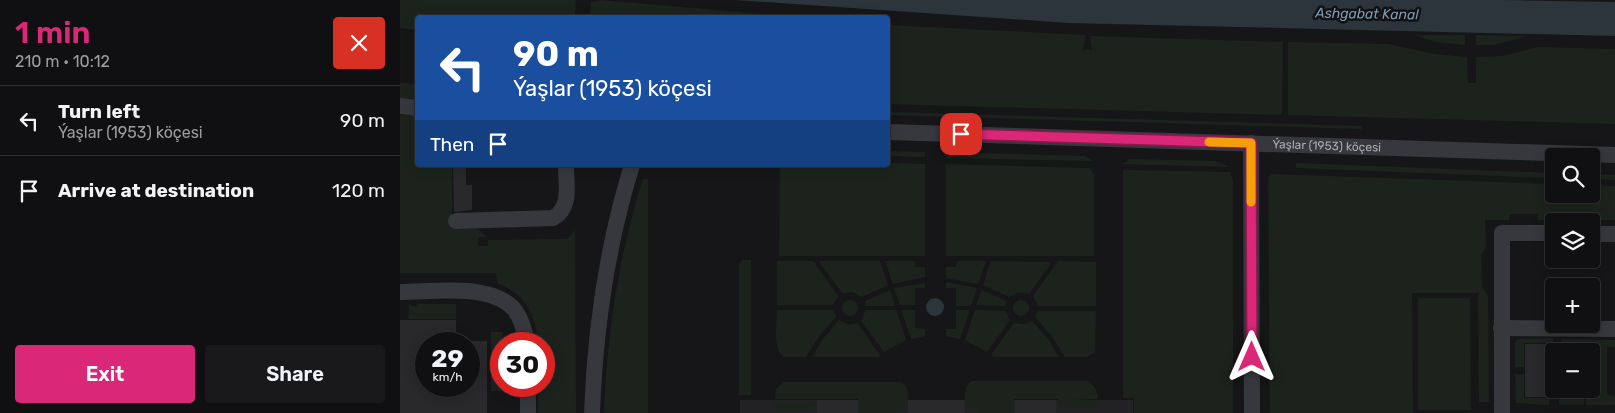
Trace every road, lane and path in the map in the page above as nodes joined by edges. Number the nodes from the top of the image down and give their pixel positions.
1 (400, 106) edge
2 (415, 108) edge
3 (890, 132) edge
4 (1251, 143) junction
5 (1615, 155) edge
6 (566, 167) edge
7 (631, 167) edge
8 (456, 221) dead end
9 (1545, 233) edge
10 (1600, 234) edge
11 (1615, 234) edge
12 (400, 292) edge
13 (1501, 328) junction
14 (1615, 328) edge
15 (524, 332) edge
16 (528, 397) edge
17 (528, 413) edge
18 (592, 413) edge
19 (1252, 413) edge
20 (1502, 413) edge

1 - 2 street
3 - 4 street, Ýaşlar (1953) köçesi
4 - 5 street, Ýaşlar (1953) köçesi
4 - 19 street
6 - 8 street
7 - 18 street
9 - 13 street
10 - 11 street
12 - 15 street
13 - 14 street
13 - 20 street
16 - 17 street

